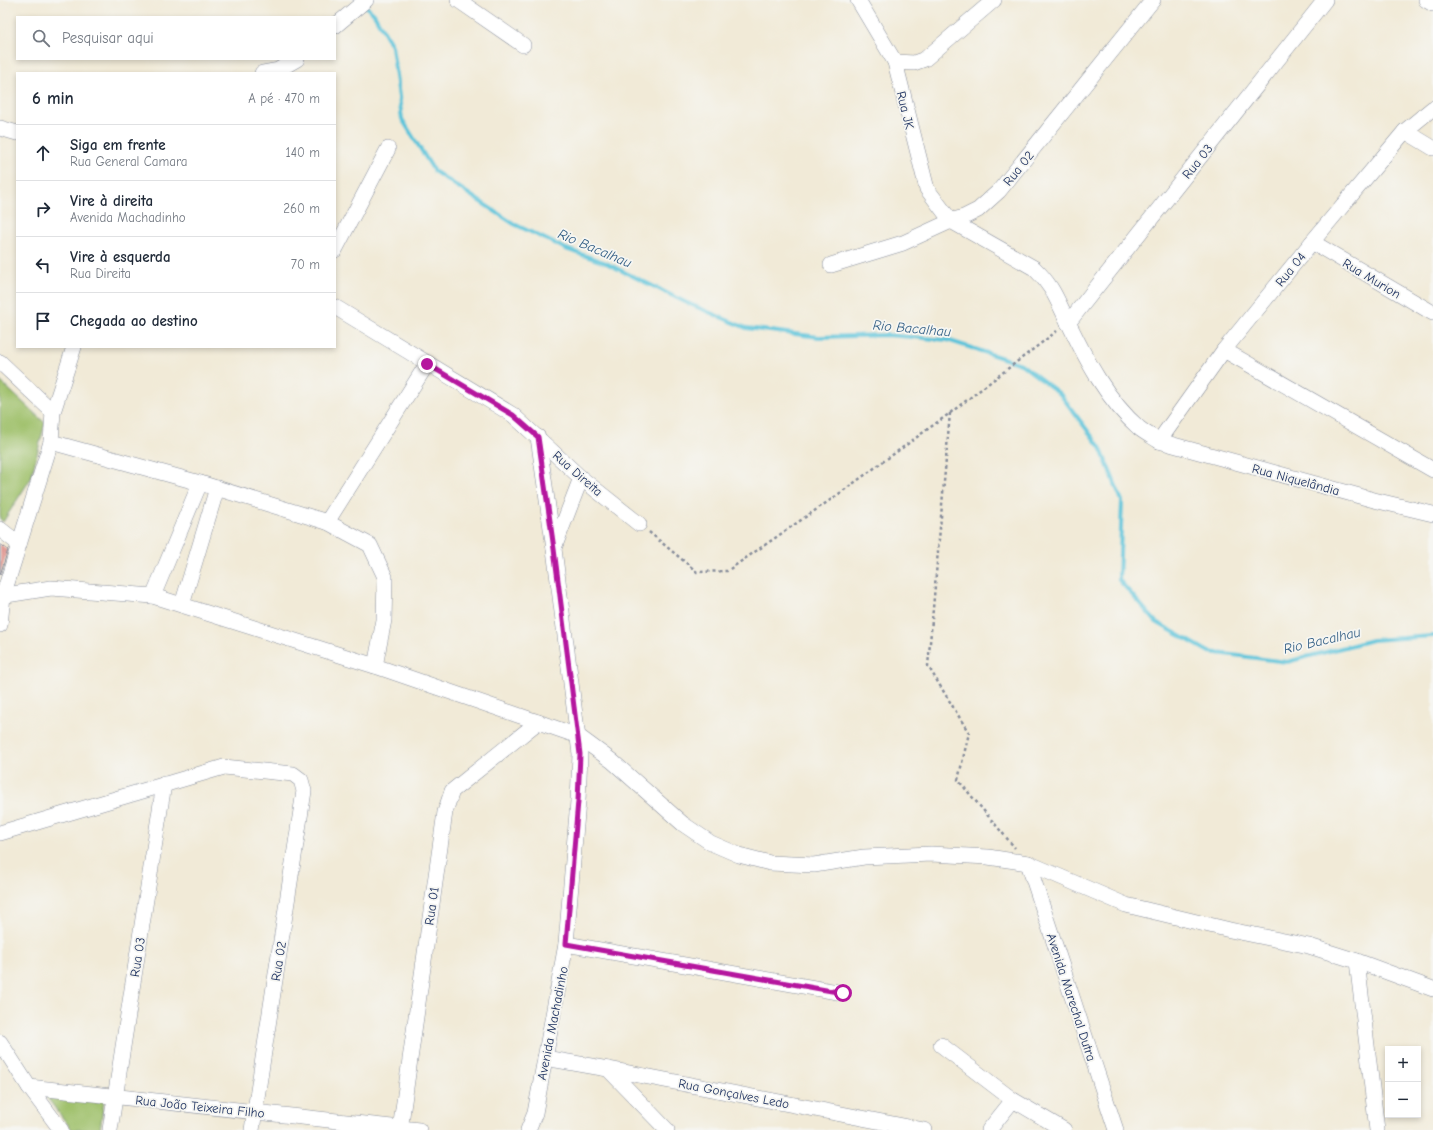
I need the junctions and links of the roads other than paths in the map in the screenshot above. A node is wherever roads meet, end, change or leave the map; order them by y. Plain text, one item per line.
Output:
1 (366, 0) edge
2 (458, 0) edge
3 (858, 0) edge
4 (994, 0) edge
5 (1153, 0) edge
6 (1325, 0) edge
7 (1426, 0) edge
8 (1433, 4) edge
9 (340, 22) edge
10 (523, 45) dead end
11 (295, 60) edge
12 (895, 62) junction
13 (267, 72) edge
14 (1433, 108) edge
15 (0, 128) edge
16 (1405, 131) junction
17 (16, 132) edge
18 (388, 148) dead end
19 (1433, 148) edge
20 (951, 221) junction
21 (1312, 242) junction
22 (336, 248) edge
23 (831, 265) dead end
24 (336, 308) edge
25 (1433, 313) edge
26 (1068, 323) junction
27 (74, 348) edge
28 (1224, 350) junction
29 (0, 362) edge
30 (427, 364) junction
31 (53, 412) junction
32 (538, 437) junction
33 (1159, 441) junction
34 (52, 442) junction
35 (1433, 470) edge
36 (581, 478) junction
37 (200, 483) junction
38 (217, 488) junction
39 (1433, 514) edge
40 (327, 522) junction
41 (639, 524) road end
42 (0, 529) edge
43 (19, 544) junction
44 (554, 549) junction
45 (1, 596) edge
46 (153, 596) junction
47 (182, 605) junction
48 (0, 625) edge
49 (375, 666) junction
50 (538, 722) junction
51 (578, 736) junction
52 (164, 784) junction
53 (0, 833) edge
54 (1028, 863) junction
55 (566, 944) junction
56 (1357, 961) junction
57 (1433, 989) edge
58 (843, 993) dead end
59 (0, 1042) edge
60 (941, 1045) dead end
61 (545, 1058) junction
62 (608, 1068) junction
63 (29, 1087) junction
64 (116, 1096) junction
65 (1012, 1100) junction
66 (255, 1112) junction
67 (400, 1129) edge
68 (61, 1130) edge
69 (110, 1130) edge
70 (252, 1130) edge
71 (419, 1130) edge
72 (528, 1130) edge
73 (667, 1130) edge
74 (924, 1130) edge
75 (989, 1130) edge
76 (1064, 1130) edge
77 (1116, 1130) edge
78 (1377, 1130) edge

1 - 9 street
2 - 10 street
3 - 12 street, Rua JK
4 - 12 street
5 - 20 street, Rua 02
6 - 26 street, Rua 03
7 - 8 street
11 - 13 street
12 - 20 street, Rua JK
14 - 16 street, Rua 04
15 - 17 street
16 - 19 street
16 - 21 street, Rua 04
18 - 22 street
20 - 23 street, Rua 02
20 - 26 street, Rua Niquelândia
21 - 25 street, Rua Murion
21 - 28 street, Rua 04
24 - 30 street, Rua Direita
26 - 33 street, Rua Niquelândia
27 - 31 street
28 - 33 street, Rua 04
28 - 35 street
29 - 31 street
30 - 32 street, Rua Direita
30 - 40 street
31 - 34 street
32 - 36 street, Rua Direita
32 - 44 street, Avenida Machadinho
33 - 39 street, Rua Niquelândia
34 - 37 street
34 - 43 street
36 - 41 street, Rua Direita
36 - 44 street
37 - 38 street
37 - 46 street
38 - 40 street
38 - 47 street
40 - 49 street
42 - 43 street
43 - 45 street
44 - 51 street, Avenida Machadinho
45 - 46 street
45 - 48 street
46 - 47 street
47 - 49 street
49 - 50 street
50 - 51 street
50 - 67 street, Rua 01
51 - 54 street
51 - 55 street, Avenida Machadinho
52 - 53 street
52 - 64 street, Rua 03
52 - 66 street, Rua 02
54 - 56 street
54 - 77 street, Avenida Marechal Dutra
55 - 58 street
55 - 61 street, Avenida Machadinho
56 - 57 street
56 - 78 street
59 - 63 street
60 - 65 street
61 - 62 street, Rua Gonçalves Ledo
61 - 72 street, Avenida Machadinho
62 - 73 street
62 - 74 street, Rua Gonçalves Ledo
63 - 64 street, Rua João Teixeira Filho
63 - 68 street
64 - 66 street, Rua João Teixeira Filho
64 - 69 street, Rua 03
65 - 75 street
65 - 76 street
66 - 67 street, Rua João Teixeira Filho
66 - 70 street, Rua 02
67 - 71 street, Rua João Teixeira Filho

